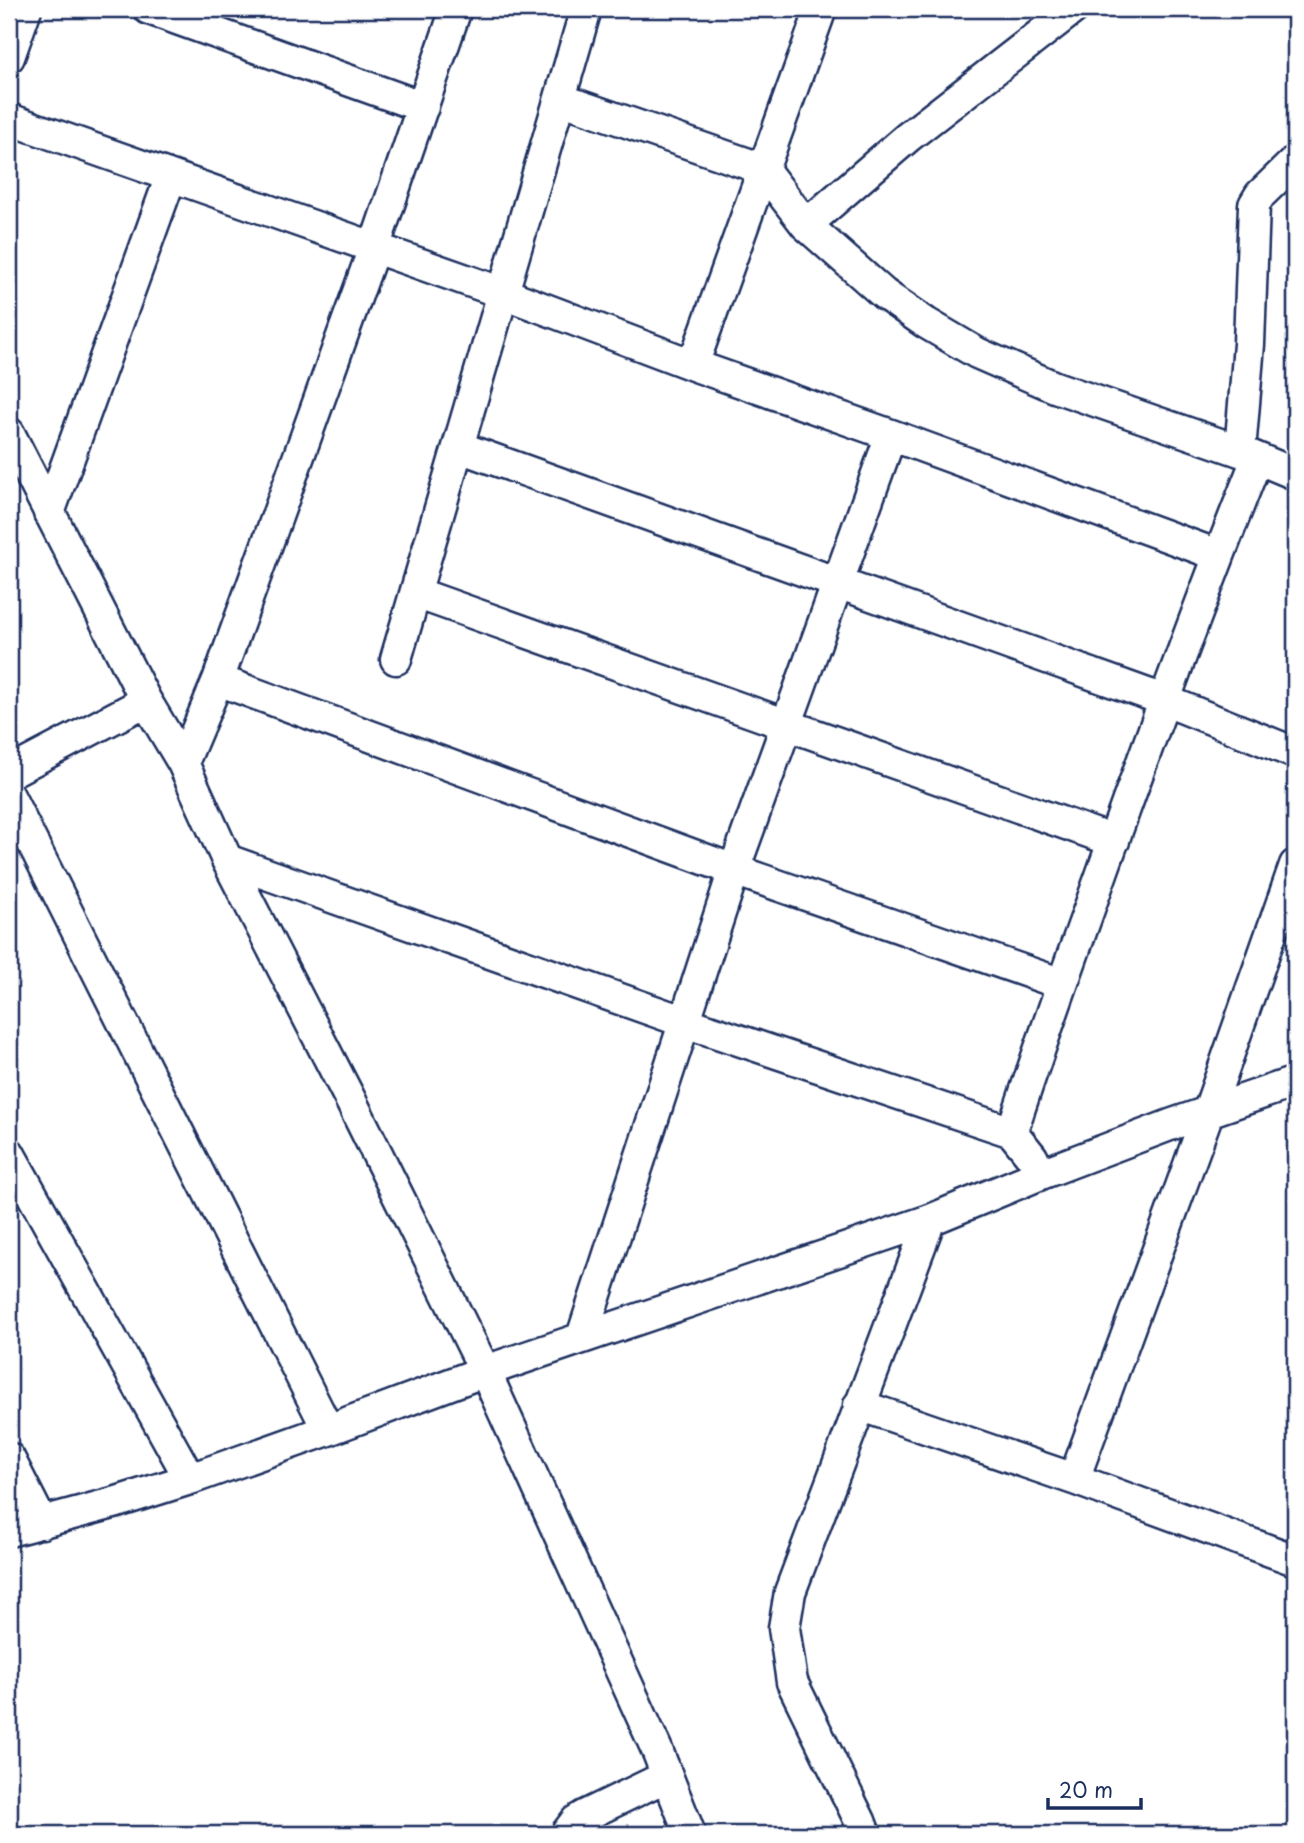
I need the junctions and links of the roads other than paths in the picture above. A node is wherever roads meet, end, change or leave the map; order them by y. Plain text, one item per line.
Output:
1 (26, 9) edge
2 (149, 9) edge
3 (456, 9) edge
4 (586, 9) edge
5 (821, 9) edge
6 (1073, 9) edge
7 (9, 57) edge
8 (560, 99) junction
9 (423, 107) junction
10 (9, 119) edge
11 (1295, 161) edge
12 (763, 169) junction
13 (171, 176) junction
14 (806, 225) junction
15 (374, 247) junction
16 (503, 293) junction
17 (693, 365) junction
18 (9, 433) edge
19 (891, 435) junction
20 (459, 447) junction
21 (1248, 455) junction
22 (1295, 474) edge
23 (49, 513) junction
24 (1218, 555) junction
25 (838, 583) junction
26 (416, 593) junction
27 (396, 659) dead end
28 (218, 680) junction
29 (1164, 700) junction
30 (146, 701) junction
31 (786, 725) junction
32 (1295, 753) edge
33 (183, 764) junction
34 (9, 773) edge
35 (9, 796) edge
36 (1114, 841) junction
37 (227, 860) junction
38 (1295, 865) edge
39 (734, 870) junction
40 (1062, 984) junction
41 (685, 1022) junction
42 (1295, 1082) edge
43 (1209, 1113) junction
44 (1012, 1132) junction
45 (9, 1153) edge
46 (1041, 1174) junction
47 (930, 1220) junction
48 (582, 1337) junction
49 (485, 1371) junction
50 (859, 1405) junction
51 (328, 1430) junction
52 (9, 1458) edge
53 (190, 1479) junction
54 (1074, 1479) junction
55 (42, 1523) junction
56 (9, 1531) edge
57 (1295, 1560) edge
58 (667, 1776) junction
59 (566, 1834) edge
60 (690, 1834) edge
61 (865, 1834) edge

1 - 7 street
2 - 9 street
3 - 9 street
4 - 8 street
5 - 12 street
6 - 14 street
8 - 12 street
8 - 16 street
9 - 15 street
10 - 13 street
11 - 21 street
12 - 14 street
12 - 17 street
13 - 15 street
13 - 23 street
14 - 21 street
15 - 16 street
15 - 28 street
16 - 17 street
16 - 20 street
17 - 19 street
18 - 23 street
19 - 24 street
19 - 25 street
20 - 25 street
20 - 26 street
21 - 22 street
21 - 24 street
23 - 30 street
24 - 29 street
25 - 29 street
25 - 31 street
26 - 27 street
26 - 31 street
28 - 33 street
28 - 39 street
29 - 32 street
29 - 36 street
30 - 33 street
30 - 34 street
31 - 36 street
31 - 39 street
33 - 37 street
35 - 51 street
36 - 40 street
37 - 41 street
37 - 49 street
38 - 43 street
39 - 40 street
39 - 41 street
40 - 44 street
41 - 44 street
41 - 48 street
42 - 43 street
43 - 46 street
43 - 54 street
44 - 46 street
45 - 53 street
46 - 47 street
47 - 48 street
47 - 50 street
48 - 49 street
49 - 51 street
49 - 58 street
50 - 54 street
50 - 61 street
51 - 53 street
52 - 55 street
53 - 55 street
54 - 57 street
55 - 56 street
58 - 59 street
58 - 60 street

